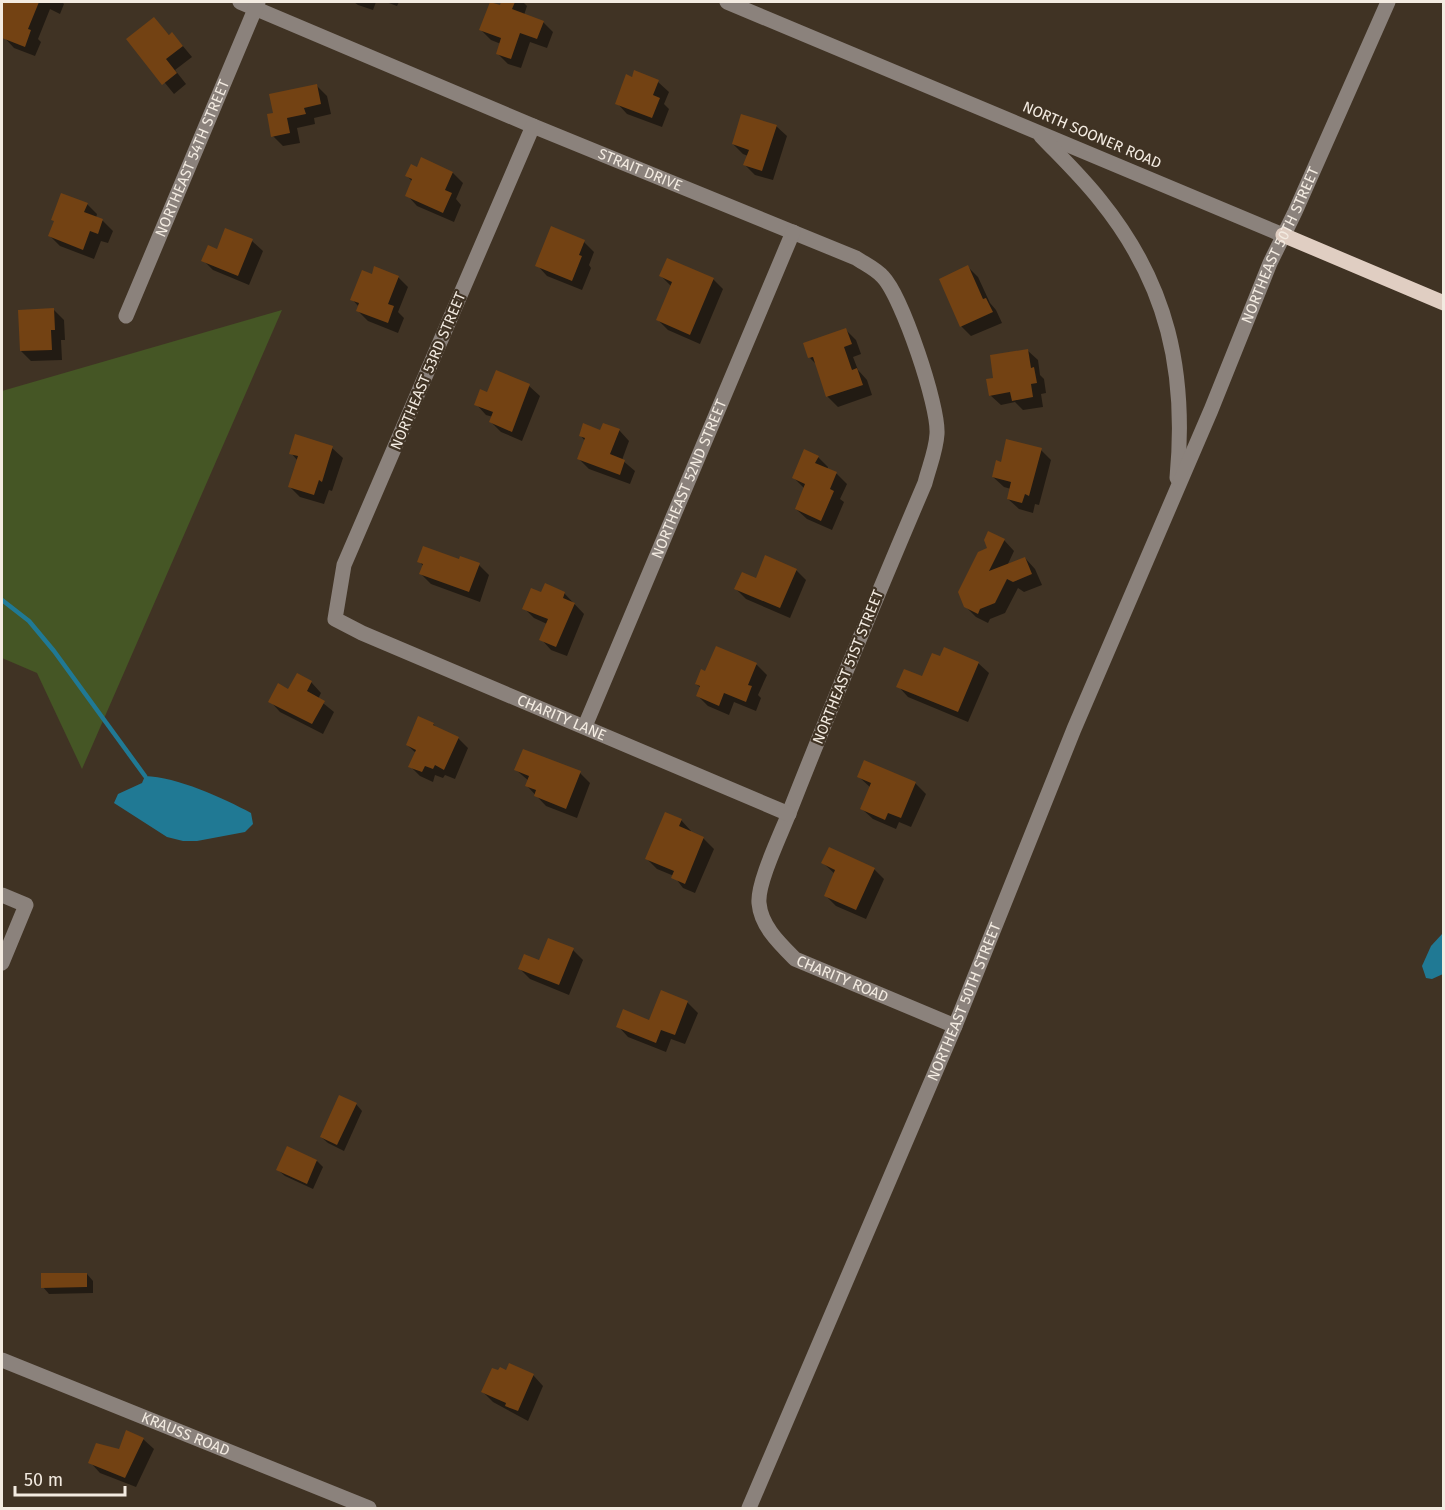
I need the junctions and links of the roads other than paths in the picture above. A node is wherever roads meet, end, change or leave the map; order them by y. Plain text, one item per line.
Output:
1 (727, 2) edge
2 (1389, 2) edge
3 (251, 4) edge
4 (533, 126) junction
5 (1036, 131) junction
6 (793, 232) junction
7 (1283, 235) junction
8 (1443, 303) edge
9 (126, 316) dead end
10 (937, 433) joint
11 (1176, 493) junction
12 (334, 619) joint
13 (585, 726) junction
14 (789, 814) junction
15 (2, 895) edge
16 (758, 900) joint
17 (2, 963) edge
18 (955, 1026) junction
19 (2, 1360) edge
20 (369, 1509) edge
21 (749, 1509) edge

1 - 5 street, NORTH SOONER ROAD
2 - 7 street, NORTHEAST 50TH STREET
3 - 4 street, STRAIT DRIVE
3 - 9 street, NORTHEAST 54TH STREET
4 - 6 street, STRAIT DRIVE
4 - 12 street, NORTHEAST 53RD STREET
5 - 7 street, NORTH SOONER ROAD
5 - 11 street, NORTHEAST 50TH STREET
6 - 10 street, STRAIT DRIVE
6 - 13 street, NORTHEAST 52ND STREET
7 - 8 main road, NORTH SOONER ROAD
7 - 11 street, NORTHEAST 50TH STREET
10 - 14 street, NORTHEAST 51ST STREET
11 - 18 street, NORTHEAST 50TH STREET
12 - 13 street, CHARITY LANE
13 - 14 street, CHARITY LANE
14 - 16 street, NORTHEAST 51ST STREET
15 - 17 street
16 - 18 street, CHARITY ROAD
18 - 21 street, NORTHEAST 50TH STREET
19 - 20 street, KRAUSS ROAD

